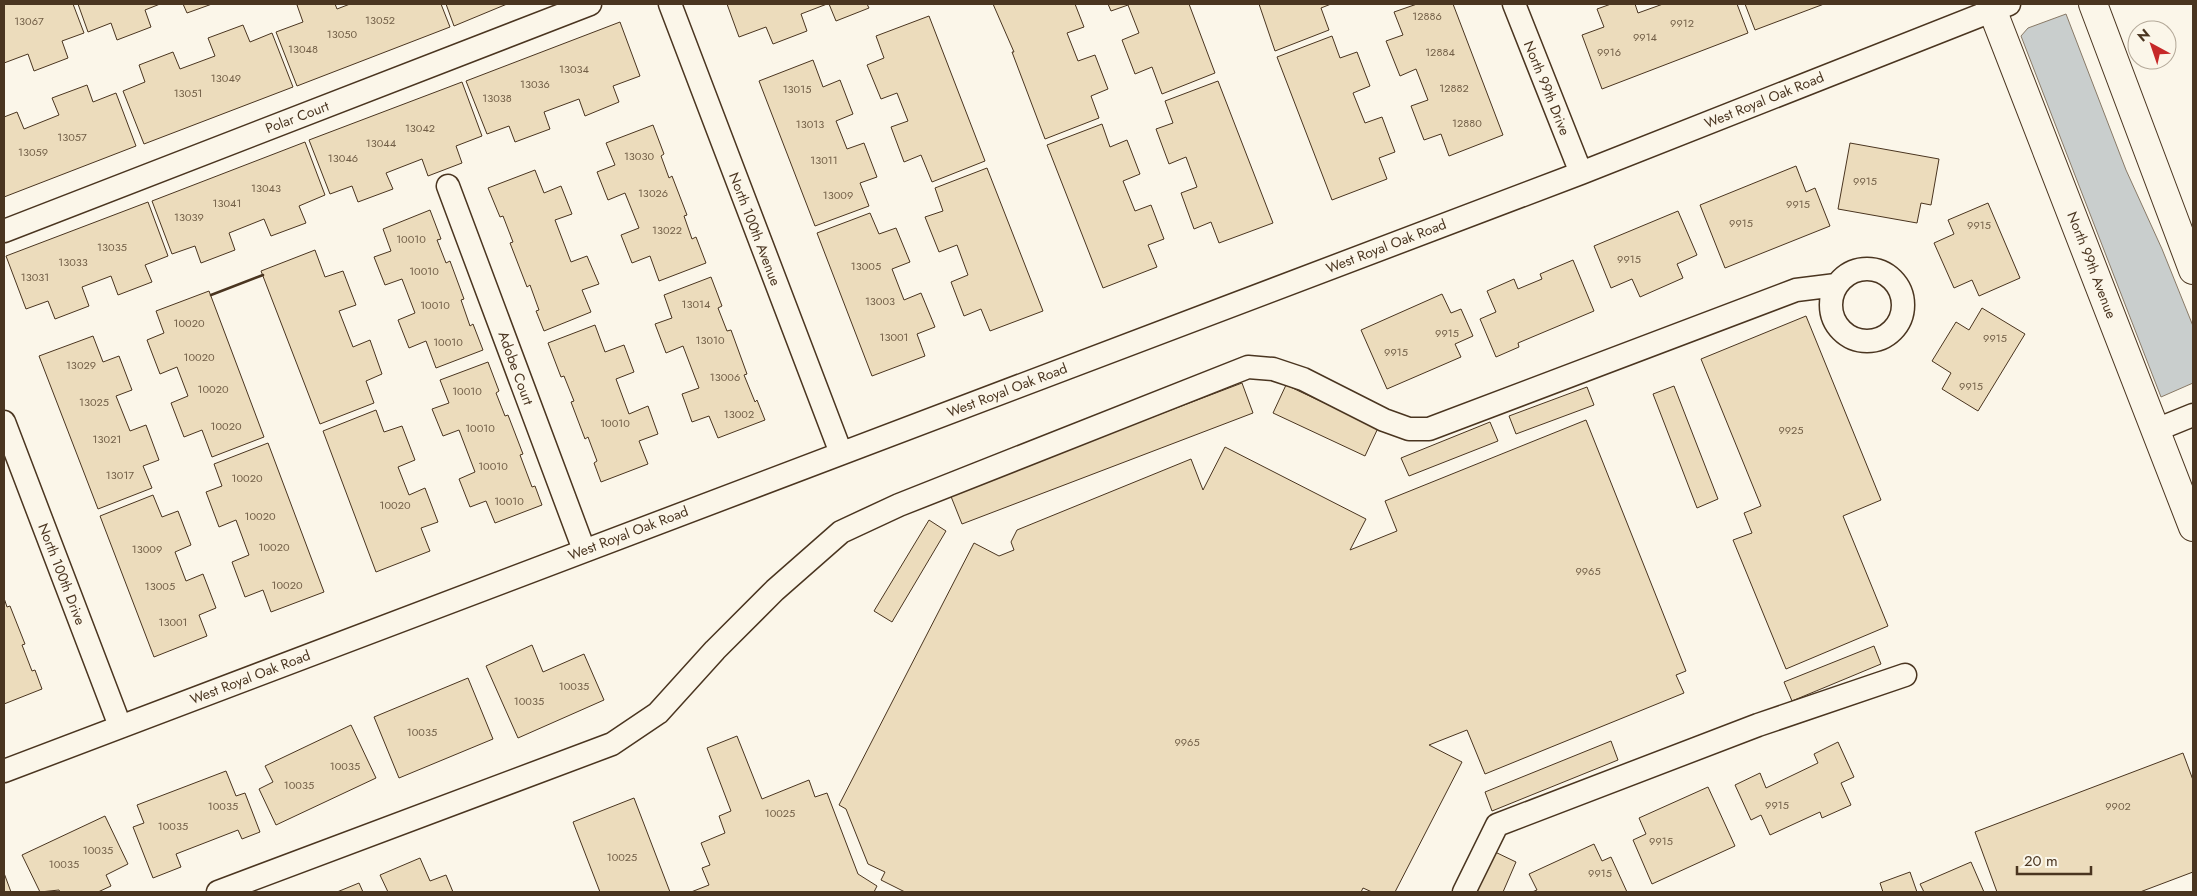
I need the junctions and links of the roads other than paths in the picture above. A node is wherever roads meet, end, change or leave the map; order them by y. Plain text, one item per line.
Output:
1 (590, 4) edge
2 (670, 4) edge
3 (1514, 4) edge
4 (2093, 4) edge
5 (1997, 6) edge
6 (1581, 173) junction
7 (448, 186) dead end
8 (4, 231) edge
9 (2193, 270) edge
10 (1836, 285) dead end
11 (2193, 415) edge
12 (4, 422) edge
13 (2156, 430) junction
14 (841, 453) junction
15 (2193, 527) edge
16 (584, 550) junction
17 (1905, 675) dead end
18 (120, 726) junction
19 (4, 771) edge
20 (261, 885) edge
21 (218, 892) edge
22 (1464, 892) edge

1 - 8 street, Polar Court
2 - 14 street, North 100th Avenue
3 - 6 street, North 99th Drive
4 - 9 main road
5 - 6 street, West Royal Oak Road
5 - 13 main road, North 99th Avenue
6 - 14 street, West Royal Oak Road
7 - 16 street, Adobe Court
10 - 20 street
11 - 13 street
12 - 18 street, North 100th Drive
13 - 15 main road, North 99th Avenue
14 - 16 street, West Royal Oak Road
16 - 18 street, West Royal Oak Road
17 - 22 street
18 - 19 street, West Royal Oak Road
20 - 21 street

